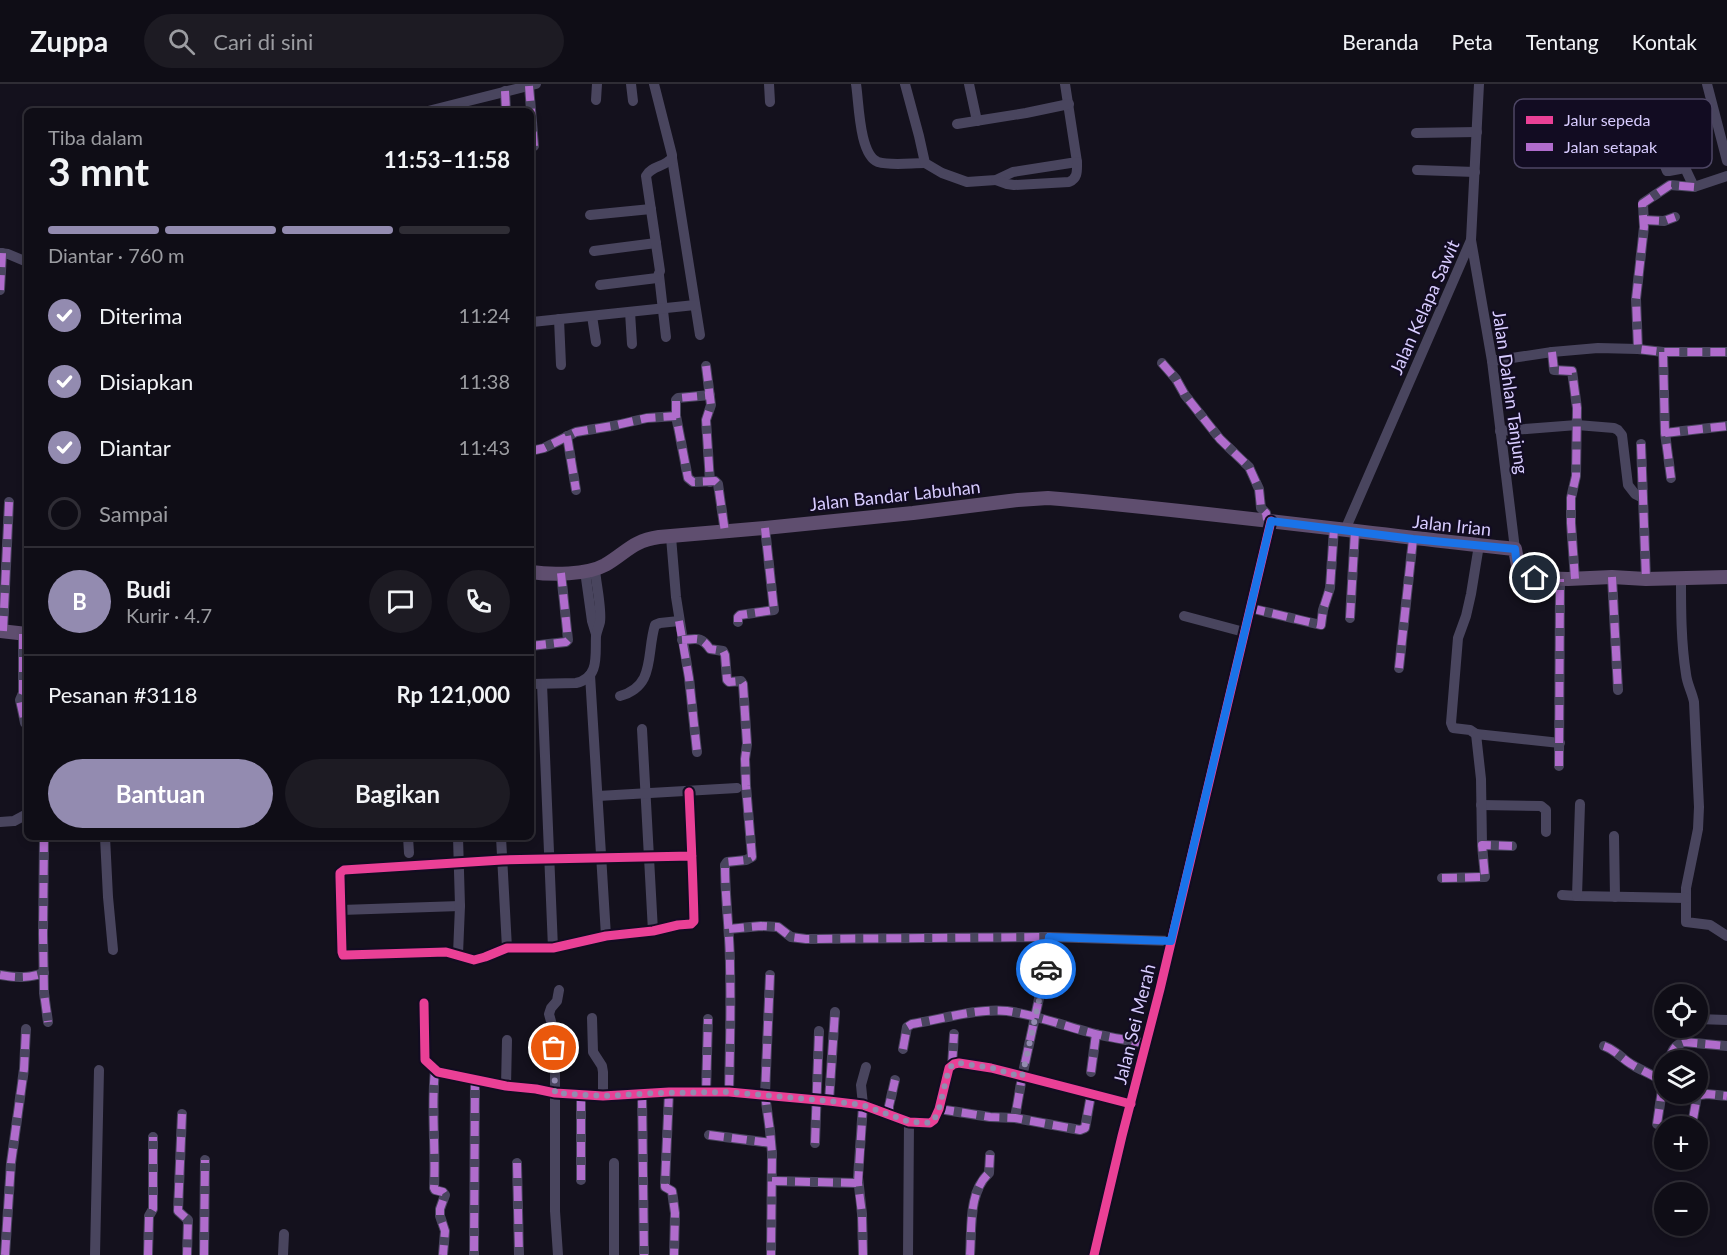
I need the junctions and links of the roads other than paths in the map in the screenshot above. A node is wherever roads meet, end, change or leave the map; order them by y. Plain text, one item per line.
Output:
1 (597, 84) edge
2 (631, 84) edge
3 (654, 84) edge
4 (768, 84) edge
5 (856, 84) edge
6 (905, 84) edge
7 (969, 84) edge
8 (1065, 84) edge
9 (1479, 84) edge
10 (1707, 84) edge
11 (532, 85) edge
12 (506, 92) junction
13 (1711, 99) edge
14 (596, 100) dead end
15 (633, 101) dead end
16 (770, 102) dead end
17 (1712, 103) edge
18 (1069, 104) junction
19 (448, 108) edge
20 (506, 108) edge
21 (533, 108) edge
22 (977, 121) junction
23 (957, 124) dead end
24 (1477, 132) junction
25 (1416, 133) dead end
26 (672, 158) junction
27 (1727, 160) edge
28 (1077, 162) junction
29 (925, 163) junction
30 (1666, 168) edge
31 (1684, 168) edge
32 (1684, 168) edge
33 (1417, 170) dead end
34 (1476, 172) junction
35 (1727, 176) edge
36 (996, 180) junction
37 (1694, 187) junction
38 (651, 209) junction
39 (590, 215) dead end
40 (1675, 217) dead end
41 (1644, 220) junction
42 (1471, 240) junction
43 (656, 243) junction
44 (594, 251) dead end
45 (1, 253) edge
46 (24, 260) edge
47 (659, 275) junction
48 (600, 285) dead end
49 (0, 290) edge
50 (696, 305) junction
51 (663, 308) junction
52 (630, 312) junction
53 (592, 316) junction
54 (559, 320) junction
55 (534, 322) edge
56 (700, 335) dead end
57 (666, 337) dead end
58 (596, 342) dead end
59 (632, 344) dead end
60 (1638, 349) junction
61 (1552, 352) junction
62 (1663, 352) junction
63 (1727, 352) edge
64 (1492, 361) junction
65 (1162, 363) dead end
66 (561, 365) dead end
67 (706, 366) dead end
68 (710, 395) junction
69 (676, 416) junction
70 (1577, 425) junction
71 (1727, 426) edge
72 (1500, 431) junction
73 (1665, 433) junction
74 (567, 436) junction
75 (1641, 444) dead end
76 (534, 450) edge
77 (1671, 477) dead end
78 (711, 482) junction
79 (576, 490) dead end
80 (1643, 498) junction
81 (9, 501) dead end
82 (1269, 520) junction
83 (765, 528) junction
84 (1345, 530) junction
85 (725, 532) junction
86 (671, 537) junction
87 (1413, 539) junction
88 (1479, 545) junction
89 (1515, 549) junction
90 (590, 570) junction
91 (534, 572) edge
92 (561, 573) junction
93 (1612, 577) junction
94 (1727, 577) edge
95 (1681, 578) junction
96 (1560, 579) junction
97 (1575, 579) junction
98 (1646, 579) junction
99 (1250, 608) junction
100 (1184, 616) dead end
101 (1350, 618) dead end
102 (679, 621) junction
103 (738, 622) dead end
104 (1, 631) edge
105 (1244, 632) junction
106 (24, 634) edge
107 (682, 640) junction
108 (534, 646) edge
109 (24, 664) edge
110 (1399, 668) dead end
111 (590, 675) junction
112 (537, 684) edge
113 (1618, 690) dead end
114 (620, 696) dead end
115 (24, 718) edge
116 (642, 729) dead end
117 (1476, 734) junction
118 (1560, 743) junction
119 (697, 752) dead end
120 (1559, 766) dead end
121 (737, 788) dead end
122 (689, 792) junction
123 (645, 793) junction
124 (598, 796) junction
125 (1580, 804) dead end
126 (1481, 805) junction
127 (24, 816) edge
128 (0, 822) edge
129 (1546, 832) dead end
130 (1614, 836) dead end
131 (44, 840) edge
132 (105, 840) edge
133 (408, 840) edge
134 (458, 840) edge
135 (501, 840) edge
136 (1482, 845) junction
137 (1512, 846) dead end
138 (409, 853) dead end
139 (692, 856) junction
140 (550, 858) junction
141 (602, 858) junction
142 (649, 858) junction
143 (502, 860) junction
144 (459, 862) junction
145 (1442, 878) dead end
146 (1562, 895) dead end
147 (1577, 897) junction
148 (1615, 897) junction
149 (1686, 898) junction
150 (460, 906) junction
151 (341, 910) junction
152 (729, 929) junction
153 (653, 931) junction
154 (606, 936) junction
155 (1727, 936) edge
156 (1049, 937) junction
157 (1171, 941) junction
158 (507, 948) junction
159 (553, 948) junction
160 (113, 950) dead end
161 (458, 954) junction
162 (44, 973) junction
163 (0, 975) edge
164 (770, 975) dead end
165 (559, 990) dead end
166 (424, 1003) dead end
167 (835, 1012) dead end
168 (1036, 1017) junction
169 (592, 1018) dead end
170 (708, 1019) dead end
171 (1708, 1019) edge
172 (1727, 1020) edge
173 (48, 1022) dead end
174 (26, 1029) dead end
175 (819, 1031) dead end
176 (954, 1034) dead end
177 (1096, 1034) junction
178 (507, 1040) dead end
179 (1147, 1044) junction
180 (1604, 1046) dead end
181 (1727, 1046) edge
182 (903, 1049) dead end
183 (1673, 1050) edge
184 (952, 1066) junction
185 (866, 1067) dead end
186 (99, 1070) dead end
187 (435, 1070) junction
188 (1091, 1072) dead end
189 (1654, 1075) edge
190 (1022, 1077) junction
191 (475, 1080) junction
192 (895, 1080) dead end
193 (507, 1086) junction
194 (669, 1092) junction
195 (729, 1092) junction
196 (555, 1093) junction
197 (642, 1093) junction
198 (706, 1093) junction
199 (1708, 1094) edge
200 (582, 1095) junction
201 (765, 1095) junction
202 (1091, 1095) junction
203 (603, 1096) junction
204 (1727, 1096) edge
205 (817, 1100) junction
206 (829, 1101) junction
207 (1131, 1104) junction
208 (863, 1105) junction
209 (939, 1109) junction
210 (182, 1114) dead end
211 (889, 1114) junction
212 (1015, 1118) junction
213 (909, 1122) junction
214 (710, 1135) dead end
215 (153, 1137) dead end
216 (771, 1143) junction
217 (815, 1143) dead end
218 (990, 1155) dead end
219 (205, 1160) dead end
220 (517, 1162) dead end
221 (614, 1163) dead end
222 (580, 1180) dead end
223 (772, 1181) junction
224 (858, 1183) junction
225 (284, 1234) dead end
226 (5, 1255) edge
227 (95, 1255) edge
228 (148, 1255) edge
229 (187, 1255) edge
230 (204, 1255) edge
231 (283, 1255) edge
232 (443, 1255) edge
233 (474, 1255) edge
234 (519, 1255) edge
235 (558, 1255) edge
236 (614, 1255) edge
237 (644, 1255) edge
238 (674, 1255) edge
239 (771, 1255) edge
240 (863, 1255) edge
241 (908, 1255) edge
242 (970, 1255) edge
243 (1094, 1255) edge

1 - 14 street
2 - 15 street
3 - 26 street
4 - 16 street
5 - 29 street
6 - 29 street
7 - 22 street
8 - 18 street
9 - 24 street, Jalan Kelapa Sawit
10 - 13 street
11 - 12 street
11 - 21 street
12 - 19 street
12 - 20 street
17 - 27 street
18 - 22 street
18 - 28 street
22 - 23 street
24 - 25 street
24 - 34 street, Jalan Kelapa Sawit
26 - 38 street
26 - 50 street
28 - 36 street
28 - 36 street
29 - 36 street
30 - 32 street
31 - 37 street
33 - 34 street
34 - 42 street, Jalan Kelapa Sawit
35 - 37 street
37 - 41 street
38 - 39 street
38 - 43 street
40 - 41 street
41 - 60 street
42 - 64 street, Jalan Dahlan Tanjung
42 - 84 street, Jalan Kelapa Sawit
43 - 44 street
43 - 47 street
45 - 46 street
45 - 49 street
47 - 48 street
47 - 51 street
50 - 51 street
50 - 56 street
51 - 52 street
51 - 57 street
52 - 53 street
52 - 59 street
53 - 54 street
53 - 58 street
54 - 55 street
54 - 66 street
60 - 61 street
60 - 62 street
61 - 64 street
61 - 70 street
62 - 63 street
62 - 73 street
64 - 72 street, Jalan Dahlan Tanjung
65 - 82 street
67 - 68 street
68 - 69 street
68 - 78 street
69 - 74 street
69 - 78 street
70 - 72 street
70 - 80 street
70 - 97 street
71 - 73 street
72 - 89 street, Jalan Dahlan Tanjung
73 - 77 street
74 - 76 street
74 - 79 street
75 - 80 street
78 - 85 street
80 - 98 street
81 - 104 street
82 - 83 main road, Jalan Bandar Labuhan
82 - 84 main road, Jalan Bandar Labuhan
82 - 99 street, Jalan Sei Merah
83 - 85 main road, Jalan Bandar Labuhan
83 - 103 street
84 - 87 main road, Jalan Irian
84 - 99 street
84 - 101 street
85 - 86 main road, Jalan Bandar Labuhan
86 - 90 main road, Jalan Bandar Labuhan
86 - 102 street
87 - 88 main road, Jalan Irian
87 - 110 street
88 - 89 main road, Jalan Irian
88 - 117 street
89 - 96 main road, Jalan Irian
90 - 92 main road, Jalan Bandar Labuhan
90 - 111 street
91 - 92 main road, Jalan Bandar Labuhan
92 - 108 street
93 - 97 main road, Jalan Irian
93 - 98 main road, Jalan Irian
93 - 113 street
94 - 95 main road, Jalan Irian
95 - 98 main road, Jalan Irian
95 - 149 street
96 - 97 main road, Jalan Irian
96 - 118 street
99 - 105 street, Jalan Sei Merah
100 - 105 street
102 - 107 street
102 - 114 street
104 - 106 main road
105 - 157 street, Jalan Sei Merah
107 - 119 street
107 - 152 street
109 - 115 street
111 - 112 street
111 - 124 street
112 - 140 street
116 - 123 street
117 - 118 street
117 - 126 street
118 - 120 street
121 - 122 street
122 - 123 street
122 - 139 street
123 - 124 street
123 - 142 street
124 - 141 street
125 - 147 street
126 - 129 street
126 - 136 street
127 - 128 street
130 - 148 street
131 - 162 street
132 - 160 street
133 - 138 street
134 - 144 street
135 - 143 street
136 - 137 street
136 - 145 street
139 - 142 street
139 - 153 street
140 - 141 street
140 - 143 street
140 - 159 street
141 - 142 street
141 - 154 street
142 - 153 street
143 - 144 street
143 - 158 street
144 - 150 street
144 - 151 street
146 - 147 street
147 - 148 street
148 - 149 street
149 - 155 street
150 - 151 street
150 - 161 street
151 - 161 street
152 - 156 street
152 - 195 street
153 - 154 street
154 - 159 street
156 - 157 street
156 - 168 street
157 - 179 street, Jalan Sei Merah
158 - 159 street
158 - 161 street
162 - 163 street
162 - 173 street
164 - 201 street
165 - 196 street
166 - 187 street
167 - 206 street
168 - 177 street
168 - 182 street
168 - 190 street
169 - 203 street
170 - 198 street
171 - 172 street
174 - 226 street
175 - 205 street
176 - 184 street
177 - 179 street
177 - 188 street
178 - 193 street
179 - 207 street, Jalan Sei Merah
180 - 189 street
181 - 183 street
184 - 190 street
184 - 209 street
185 - 208 street
186 - 227 street
187 - 191 street
187 - 232 street
190 - 202 street
190 - 212 street
191 - 193 street
191 - 233 street
192 - 211 street
193 - 196 street
194 - 197 street
194 - 198 street
194 - 238 street
195 - 198 street
195 - 201 street
196 - 200 street
196 - 235 street
197 - 203 street
197 - 237 street
199 - 204 street
200 - 203 street
200 - 222 street
201 - 205 street
201 - 216 street
202 - 207 street
202 - 212 street
205 - 206 street
205 - 217 street
206 - 208 street
207 - 243 street, Jalan Sei Merah
208 - 211 street
208 - 224 street
209 - 212 street
209 - 213 street
210 - 229 street
211 - 213 street
213 - 241 street
214 - 216 street
215 - 228 street
216 - 223 street
218 - 242 street
219 - 230 street
220 - 234 street
221 - 236 street
223 - 224 street
223 - 239 street
224 - 240 street
225 - 231 street

